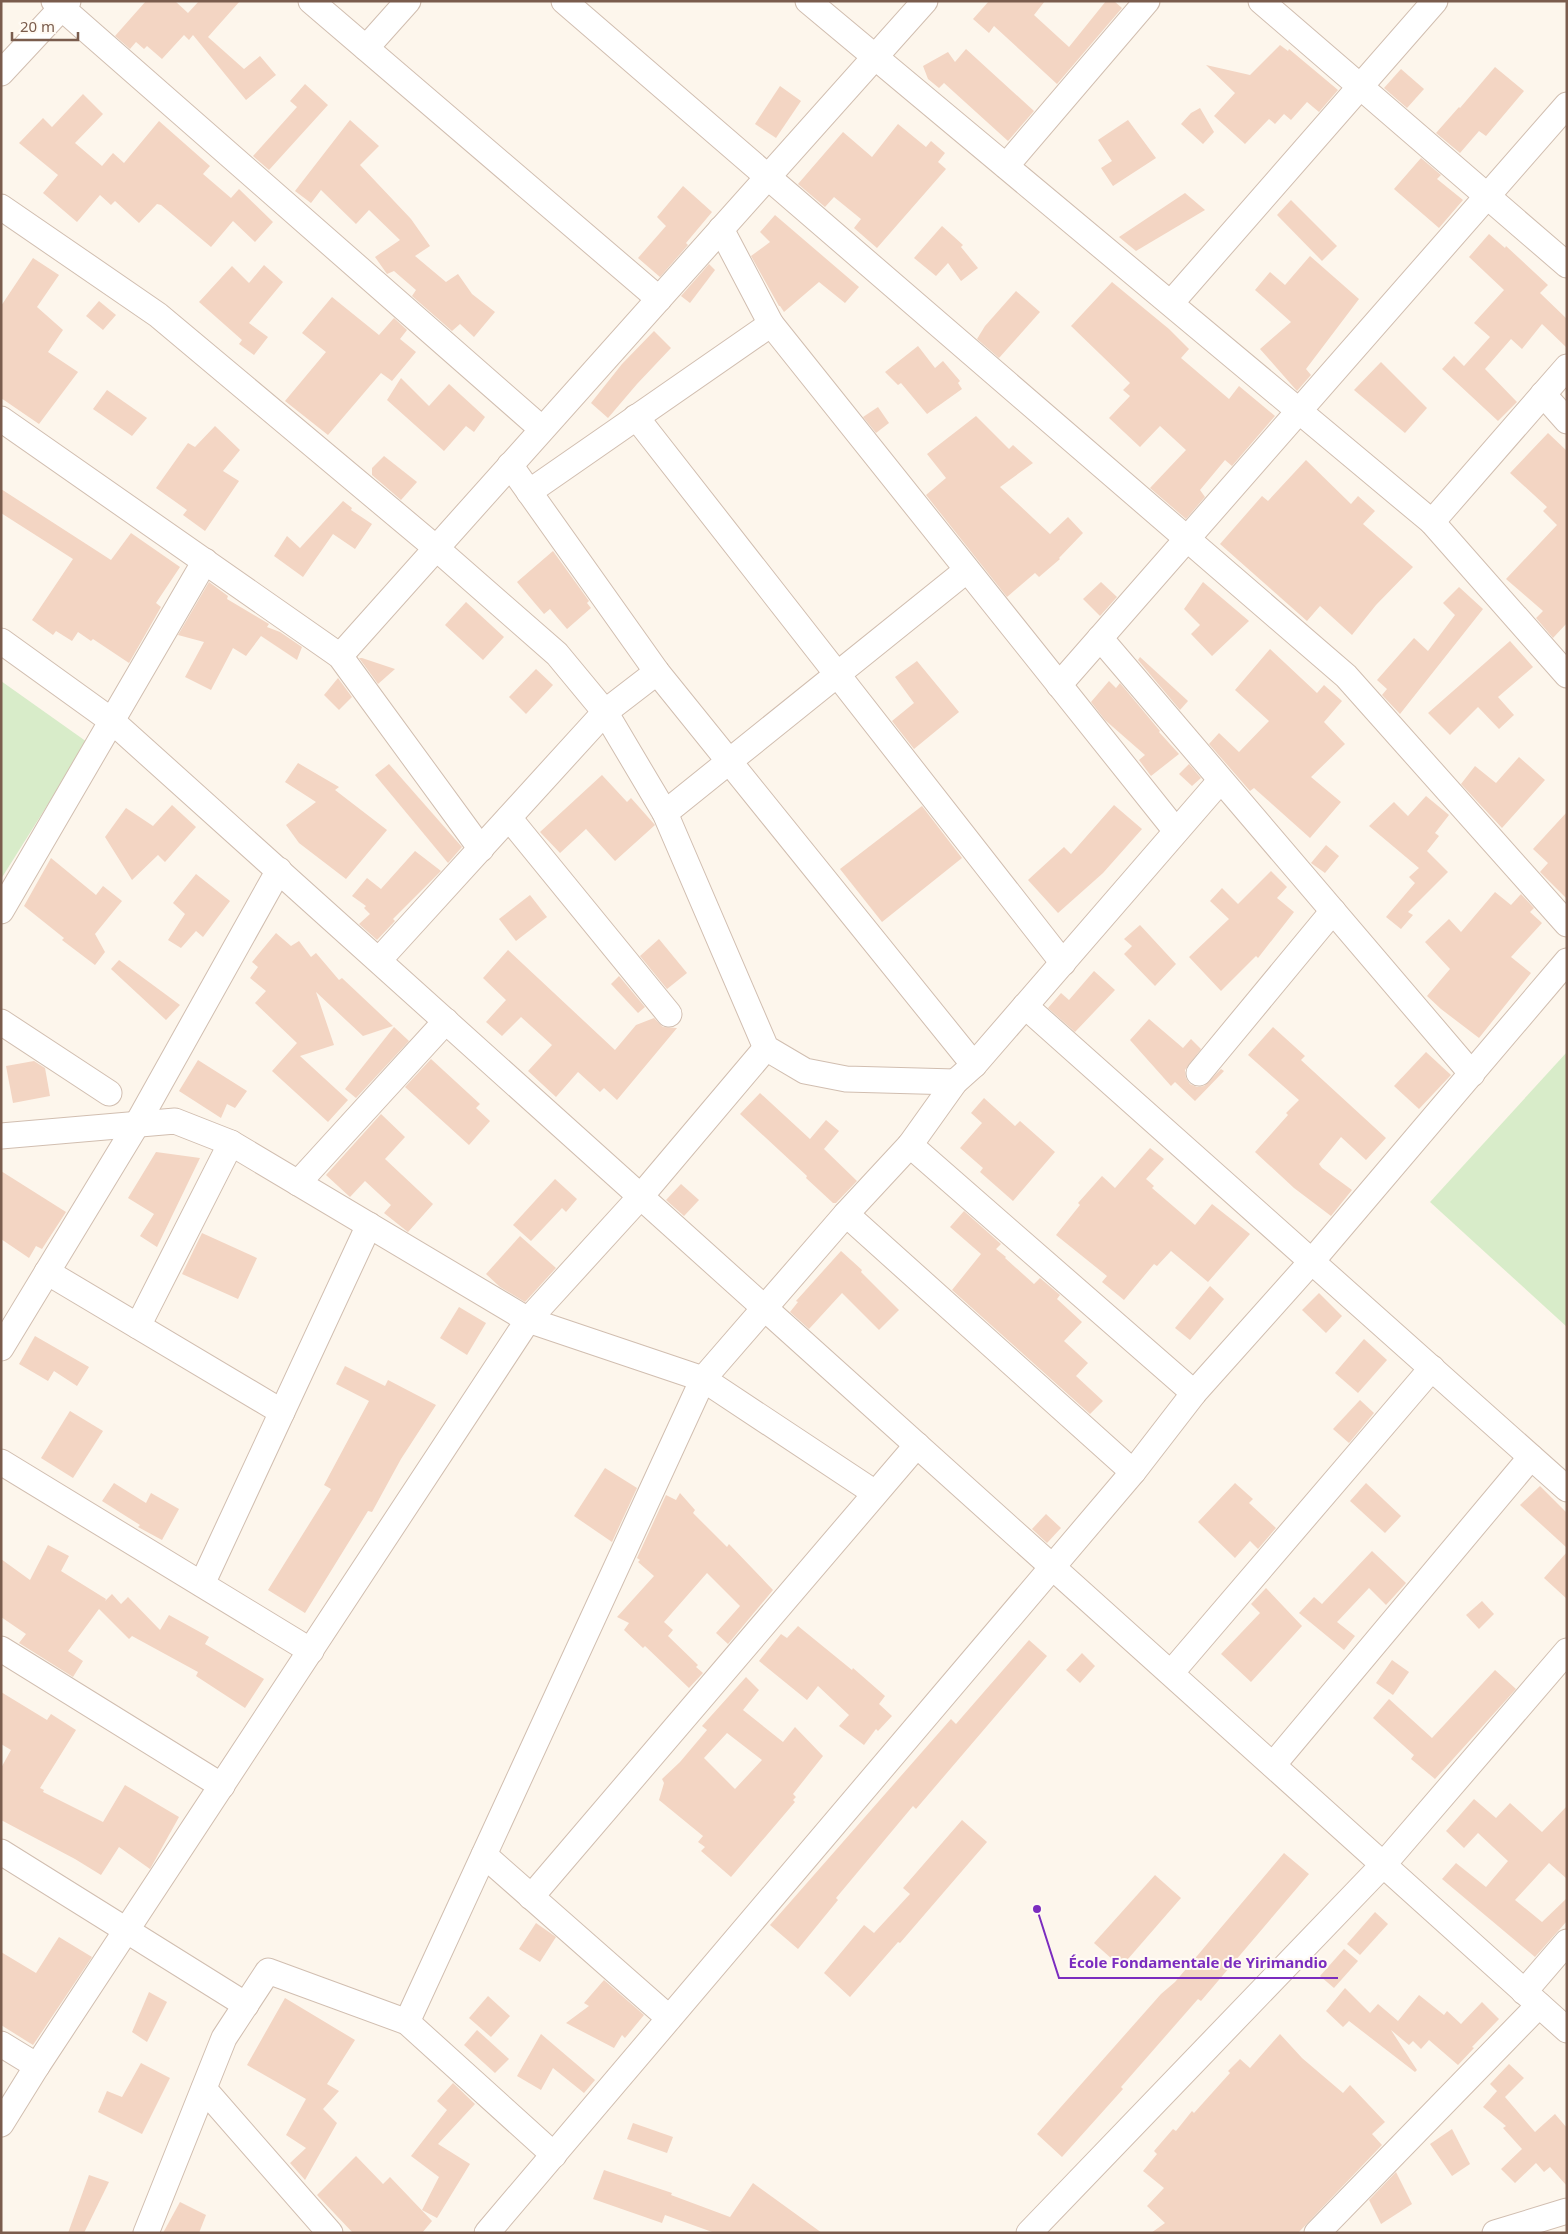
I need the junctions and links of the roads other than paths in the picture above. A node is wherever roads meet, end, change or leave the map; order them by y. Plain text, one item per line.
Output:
1 (311, 1) edge
2 (408, 1) edge
3 (564, 1) edge
4 (808, 1) edge
5 (925, 1) edge
6 (1147, 1) edge
7 (1261, 1) edge
8 (1435, 1) edge
9 (61, 4) edge
10 (366, 48) junction
11 (875, 57) junction
12 (1, 73) edge
13 (1360, 87) junction
14 (1567, 105) edge
15 (1006, 166) junction
16 (768, 177) junction
17 (1487, 196) junction
18 (1, 207) edge
19 (721, 229) junction
20 (1567, 265) edge
21 (659, 299) junction
22 (1171, 304) junction
23 (771, 324) junction
24 (1567, 367) edge
25 (1543, 394) junction
26 (1299, 411) junction
27 (636, 417) junction
28 (1, 419) edge
29 (1567, 421) edge
30 (542, 429) junction
31 (510, 465) junction
32 (529, 492) junction
33 (1432, 522) junction
34 (1187, 539) junction
35 (436, 548) junction
36 (205, 561) junction
37 (967, 570) junction
38 (1100, 638) junction
39 (1, 641) edge
40 (340, 656) junction
41 (657, 672) junction
42 (838, 674) junction
43 (1567, 675) edge
44 (1059, 684) junction
45 (605, 712) junction
46 (112, 721) junction
47 (728, 762) junction
48 (1220, 780) junction
49 (665, 814) junction
50 (509, 818) junction
51 (1176, 831) junction
52 (481, 849) junction
53 (279, 870) junction
54 (1, 911) edge
55 (1333, 911) junction
56 (1567, 924) edge
57 (379, 960) junction
58 (1567, 961) edge
59 (1063, 963) junction
60 (1025, 1006) junction
61 (669, 1014) dead end
62 (446, 1021) junction
63 (1, 1022) edge
64 (766, 1048) junction
65 (974, 1065) junction
66 (1199, 1073) dead end
67 (1472, 1074) junction
68 (955, 1082) junction
69 (109, 1093) dead end
70 (137, 1124) junction
71 (1, 1136) edge
72 (230, 1143) junction
73 (910, 1145) junction
74 (298, 1183) junction
75 (641, 1196) junction
76 (846, 1214) junction
77 (370, 1225) junction
78 (1312, 1261) junction
79 (47, 1272) junction
80 (765, 1308) junction
81 (528, 1320) junction
82 (138, 1326) junction
83 (1, 1348) edge
84 (1432, 1368) junction
85 (703, 1380) junction
86 (1194, 1393) junction
87 (282, 1412) junction
88 (917, 1445) junction
89 (1531, 1457) junction
90 (1, 1462) edge
91 (1134, 1472) junction
92 (1567, 1489) edge
93 (875, 1493) junction
94 (1053, 1567) junction
95 (202, 1584) junction
96 (1, 1649) edge
97 (311, 1650) junction
98 (1567, 1650) edge
99 (1171, 1673) junction
100 (1273, 1766) junction
101 (222, 1786) junction
102 (1, 1852) edge
103 (484, 1856) junction
104 (1383, 1865) junction
105 (531, 1897) junction
106 (126, 1931) junction
107 (1567, 1942) edge
108 (1532, 1998) junction
109 (246, 2005) junction
110 (669, 2018) junction
111 (407, 2022) junction
112 (1567, 2030) edge
113 (1, 2044) edge
114 (37, 2066) junction
115 (204, 2089) junction
116 (1, 2124) edge
117 (554, 2154) junction
118 (1567, 2211) edge
119 (146, 2233) edge
120 (330, 2233) edge
121 (487, 2233) edge
122 (1029, 2233) edge
123 (1317, 2233) edge
124 (1495, 2233) edge

1 - 10 street
2 - 10 street
3 - 16 street
4 - 11 street
5 - 11 street
6 - 15 street
7 - 13 street
8 - 13 street
9 - 12 street
9 - 30 street
10 - 21 street
11 - 15 street
11 - 16 street
13 - 17 street
13 - 22 street
14 - 17 street
15 - 22 street
16 - 19 street
16 - 34 street
17 - 20 street
17 - 26 street
18 - 35 street
19 - 21 street
19 - 23 street
21 - 30 street
22 - 26 street
23 - 27 street
23 - 37 street
24 - 25 street
25 - 29 street
25 - 33 street
26 - 33 street
26 - 34 street
27 - 32 street
27 - 42 street
28 - 36 street
30 - 31 street
31 - 32 street
31 - 35 street
32 - 41 street
33 - 43 street
34 - 38 street
34 - 56 street
35 - 40 street
35 - 45 street
36 - 40 street
36 - 46 street
37 - 42 street
37 - 44 street
38 - 44 street
38 - 48 street
39 - 46 street
40 - 52 street
41 - 45 street
41 - 47 street
42 - 47 street
42 - 59 street
44 - 51 street
45 - 49 street
45 - 50 street
46 - 53 street
46 - 54 street
47 - 49 street
47 - 65 street
48 - 51 street
48 - 55 street
49 - 64 street
50 - 52 street
50 - 61 street
51 - 59 street
52 - 57 street
53 - 57 street
53 - 70 street
55 - 66 street
55 - 67 street
57 - 62 street
58 - 67 street
59 - 60 street
60 - 65 street
60 - 78 street
62 - 74 street
62 - 75 street
63 - 69 street
64 - 68 street
64 - 75 street
65 - 68 street
67 - 78 street
68 - 73 street
70 - 71 street
70 - 72 street
70 - 79 street
72 - 74 street
72 - 82 street
73 - 76 street
73 - 86 street
74 - 77 street
75 - 80 street
75 - 81 street
76 - 80 street
76 - 91 street
77 - 81 street
77 - 87 street
78 - 84 street
78 - 86 street
79 - 82 street
79 - 83 street
80 - 85 street
80 - 88 street
81 - 85 street
81 - 97 street
82 - 87 street
84 - 89 street
84 - 99 street
85 - 93 street
85 - 103 street
86 - 91 street
87 - 95 street
88 - 93 street
88 - 94 street
89 - 92 street
89 - 100 street
90 - 95 street
91 - 94 street
93 - 105 street
94 - 99 street
94 - 110 street
95 - 97 street
96 - 101 street
97 - 101 street
98 - 104 street
99 - 100 street
100 - 104 street
101 - 106 street
102 - 106 street
103 - 105 street
103 - 111 street
104 - 108 street
104 - 122 street
105 - 110 street
106 - 109 street
106 - 114 street
107 - 108 street
108 - 112 street
108 - 123 street
109 - 111 street
109 - 115 street
110 - 117 street
111 - 117 street
113 - 114 street
114 - 116 street
115 - 119 street
115 - 120 street
117 - 121 street
118 - 124 street

